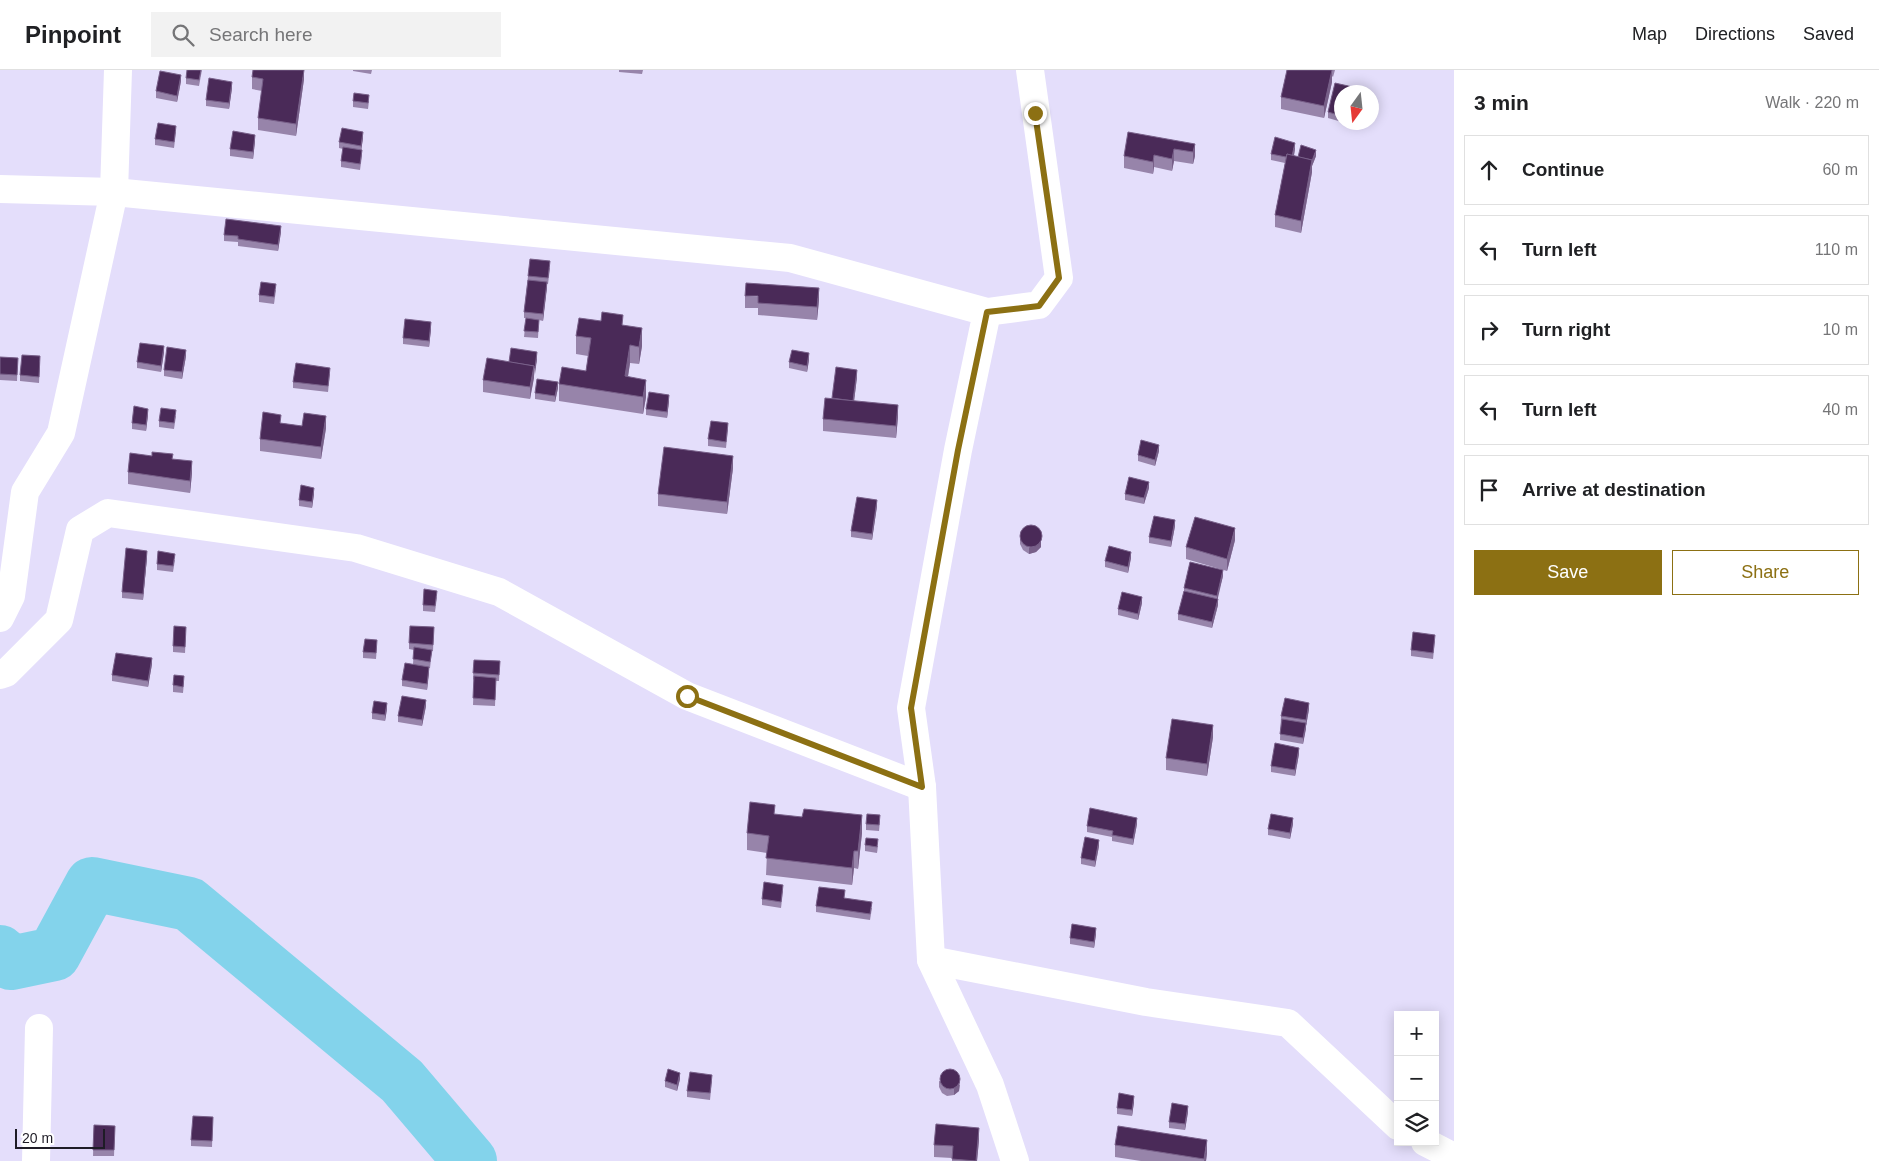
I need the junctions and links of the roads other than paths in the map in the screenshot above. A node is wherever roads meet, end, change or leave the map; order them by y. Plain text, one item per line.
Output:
1 (118, 70) edge
2 (1030, 70) edge
3 (0, 189) edge
4 (114, 192) junction
5 (987, 312) junction
6 (0, 618) edge
7 (0, 675) edge
8 (922, 787) junction
9 (931, 960) junction
10 (39, 1028) dead end
11 (1394, 1122) edge
12 (1432, 1146) edge
13 (1454, 1158) edge
14 (36, 1161) edge
15 (1015, 1161) edge

1 - 4 street
2 - 5 street
3 - 4 street
4 - 5 street
4 - 6 street
5 - 8 street
7 - 8 street
8 - 9 street
9 - 11 street
9 - 15 street
10 - 14 street
12 - 13 street

